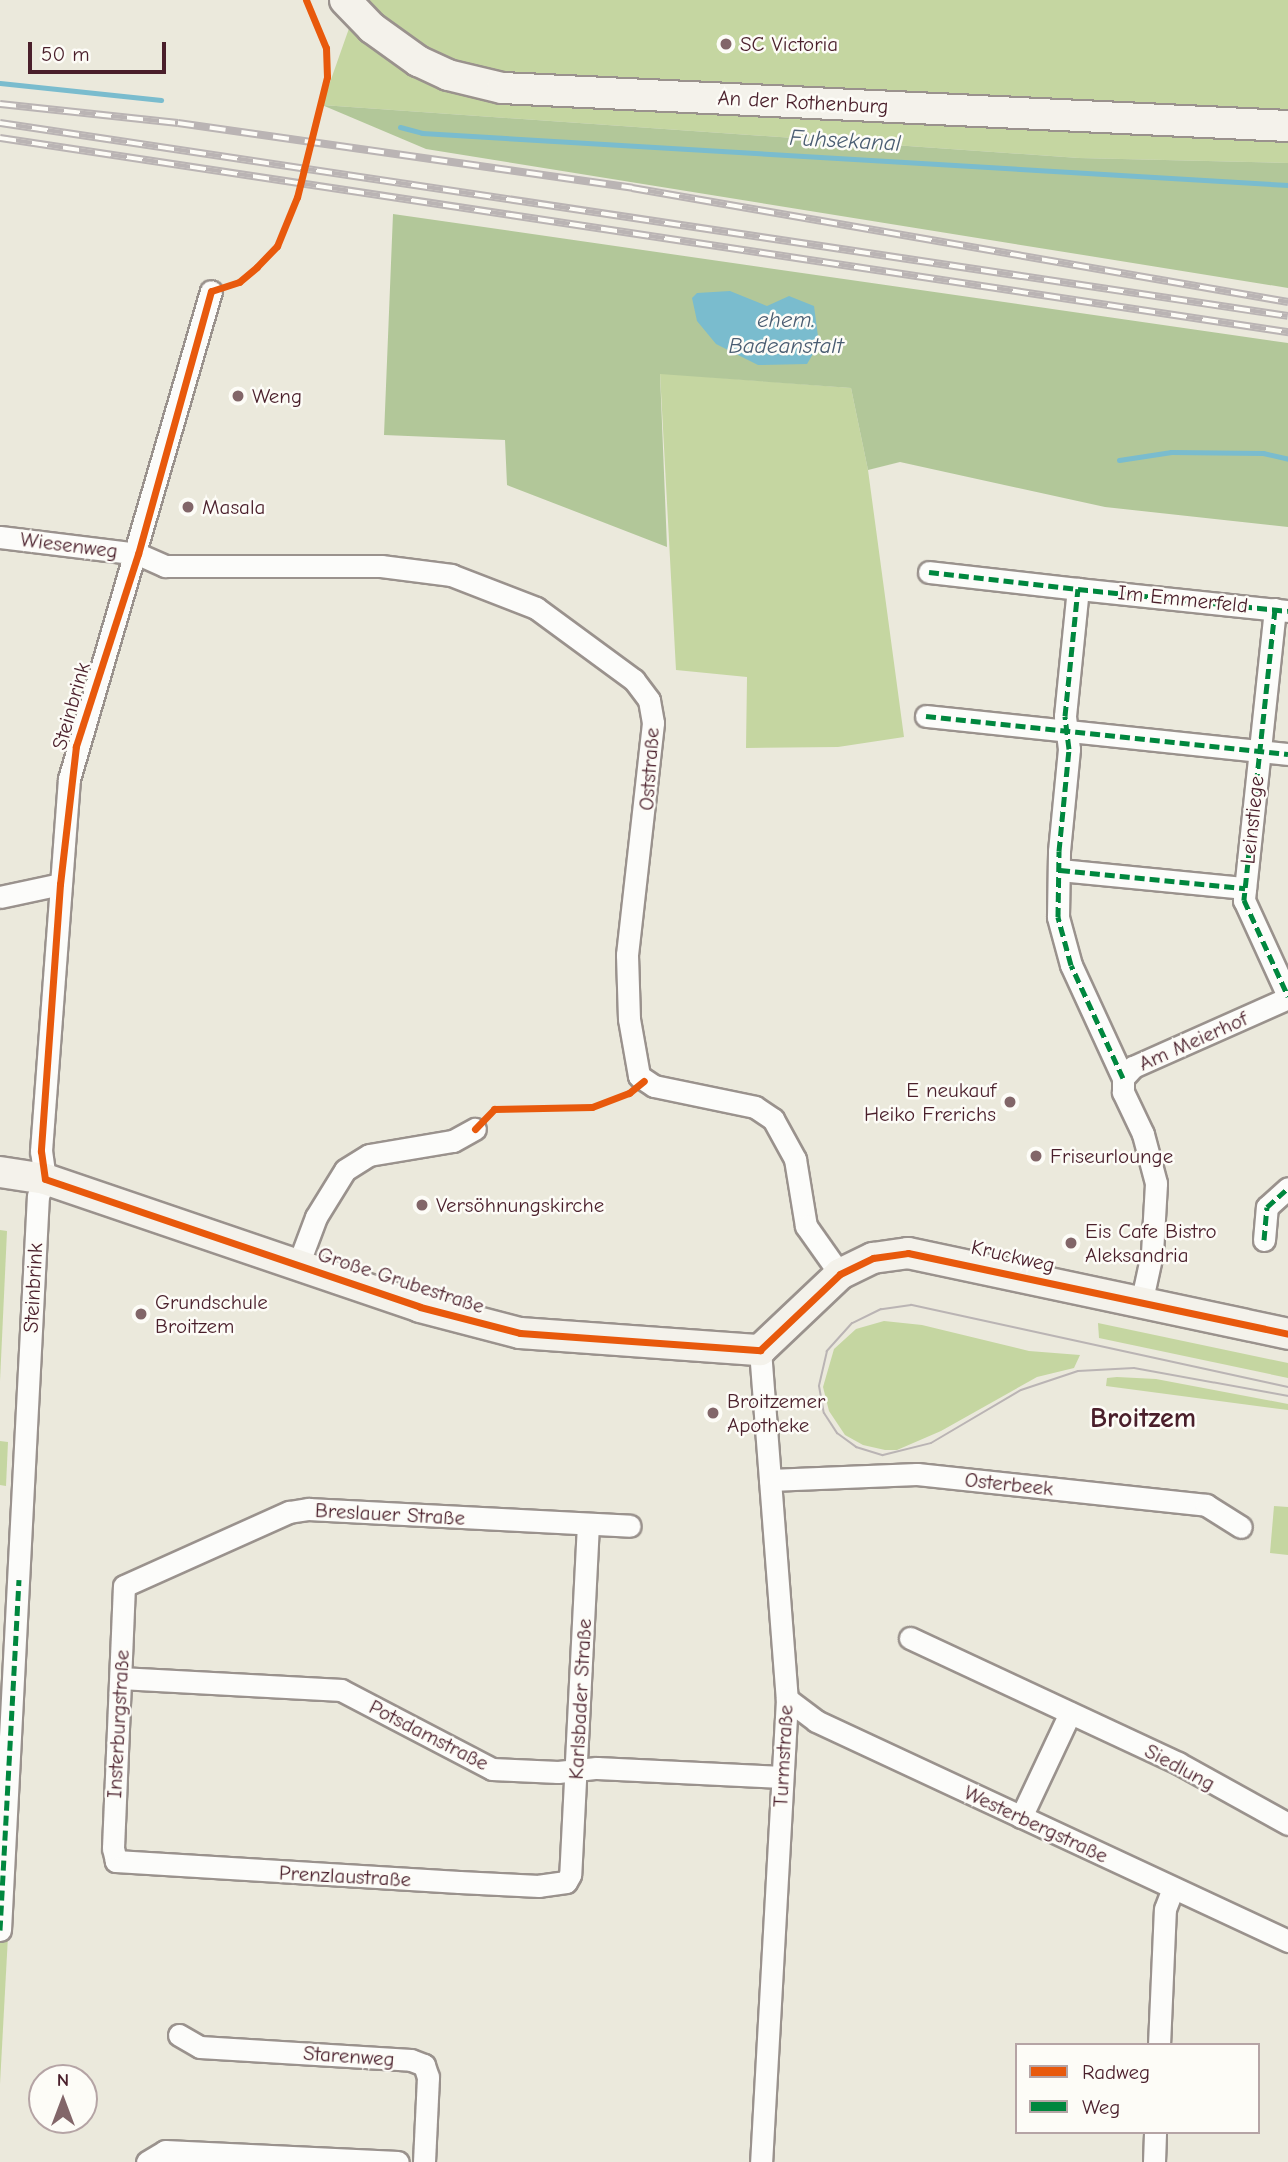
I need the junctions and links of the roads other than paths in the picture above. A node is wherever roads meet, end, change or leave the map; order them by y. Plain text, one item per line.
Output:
1 (345, 0) edge
2 (1288, 126) edge
3 (211, 291) dead end
4 (0, 537) edge
5 (138, 554) junction
6 (929, 572) dead end
7 (1078, 589) junction
8 (1281, 610) edge
9 (926, 716) dead end
10 (1068, 732) junction
11 (1260, 751) junction
12 (1288, 754) edge
13 (1060, 870) junction
14 (60, 884) junction
15 (1245, 888) junction
16 (0, 897) edge
17 (1288, 986) edge
18 (1288, 997) edge
19 (1123, 1078) junction
20 (475, 1129) dead end
21 (0, 1172) edge
22 (45, 1179) junction
23 (1288, 1188) edge
24 (1264, 1240) dead end
25 (298, 1265) junction
26 (840, 1274) junction
27 (1141, 1304) junction
28 (1288, 1334) edge
29 (760, 1350) junction
30 (770, 1480) junction
31 (589, 1524) junction
32 (630, 1526) dead end
33 (1241, 1527) dead end
34 (124, 1586) joint
35 (910, 1638) dead end
36 (121, 1678) junction
37 (787, 1699) junction
38 (1070, 1713) junction
39 (577, 1770) junction
40 (782, 1777) junction
41 (1021, 1817) junction
42 (1288, 1824) edge
43 (116, 1861) joint
44 (570, 1875) joint
45 (1173, 1888) junction
46 (0, 1930) edge
47 (1288, 1941) edge
48 (179, 2035) dead end
49 (1159, 2043) edge
50 (1155, 2134) edge
51 (147, 2162) edge
52 (398, 2162) edge
53 (424, 2162) edge
54 (761, 2162) edge
55 (1154, 2162) edge

1 - 2 street, An der Rothenburg
3 - 5 street, Steinbrink
4 - 5 street, Wiesenweg
5 - 14 street, Steinbrink
5 - 26 street, Oststraße
6 - 7 street, Im Emmerfeld
7 - 8 street, Im Emmerfeld
7 - 10 street
8 - 11 street, Leinstiege
9 - 10 street
10 - 11 street, Leinstiege
10 - 13 street
11 - 12 street, Leinstiege
11 - 15 street, Leinstiege
13 - 15 street, Leinstiege
13 - 19 street
14 - 16 street
14 - 22 street, Steinbrink
15 - 18 street, Leinstiege
17 - 18 street
18 - 19 street, Am Meierhof
19 - 27 street, Am Meierhof
20 - 25 street
21 - 22 street, Große Grubestraße
22 - 25 street, Große Grubestraße
22 - 46 street, Steinbrink
23 - 24 street
25 - 29 street, Große Grubestraße
26 - 27 street, Kruckweg
26 - 29 street, Kruckweg
27 - 28 street, Kruckweg
29 - 30 street, Turmstraße
30 - 33 street, Osterbeek
30 - 37 street, Turmstraße
31 - 32 street, Breslauer Straße
31 - 34 street, Breslauer Straße
31 - 39 street, Karlsbader Straße
34 - 36 street, Insterburgstraße
35 - 38 street, Siedlung
36 - 39 street, Potsdamstraße
36 - 43 street, Insterburgstraße
37 - 40 street, Turmstraße
37 - 41 street, Westerbergstraße
38 - 41 street
38 - 42 street, Siedlung
39 - 40 street, Potsdamstraße
39 - 44 street, Karlsbader Straße
40 - 54 street, Turmstraße
41 - 45 street, Westerbergstraße
43 - 44 street, Prenzlaustraße
45 - 47 street, Westerbergstraße
45 - 49 street
48 - 53 street, Starenweg
50 - 55 street
51 - 52 street

